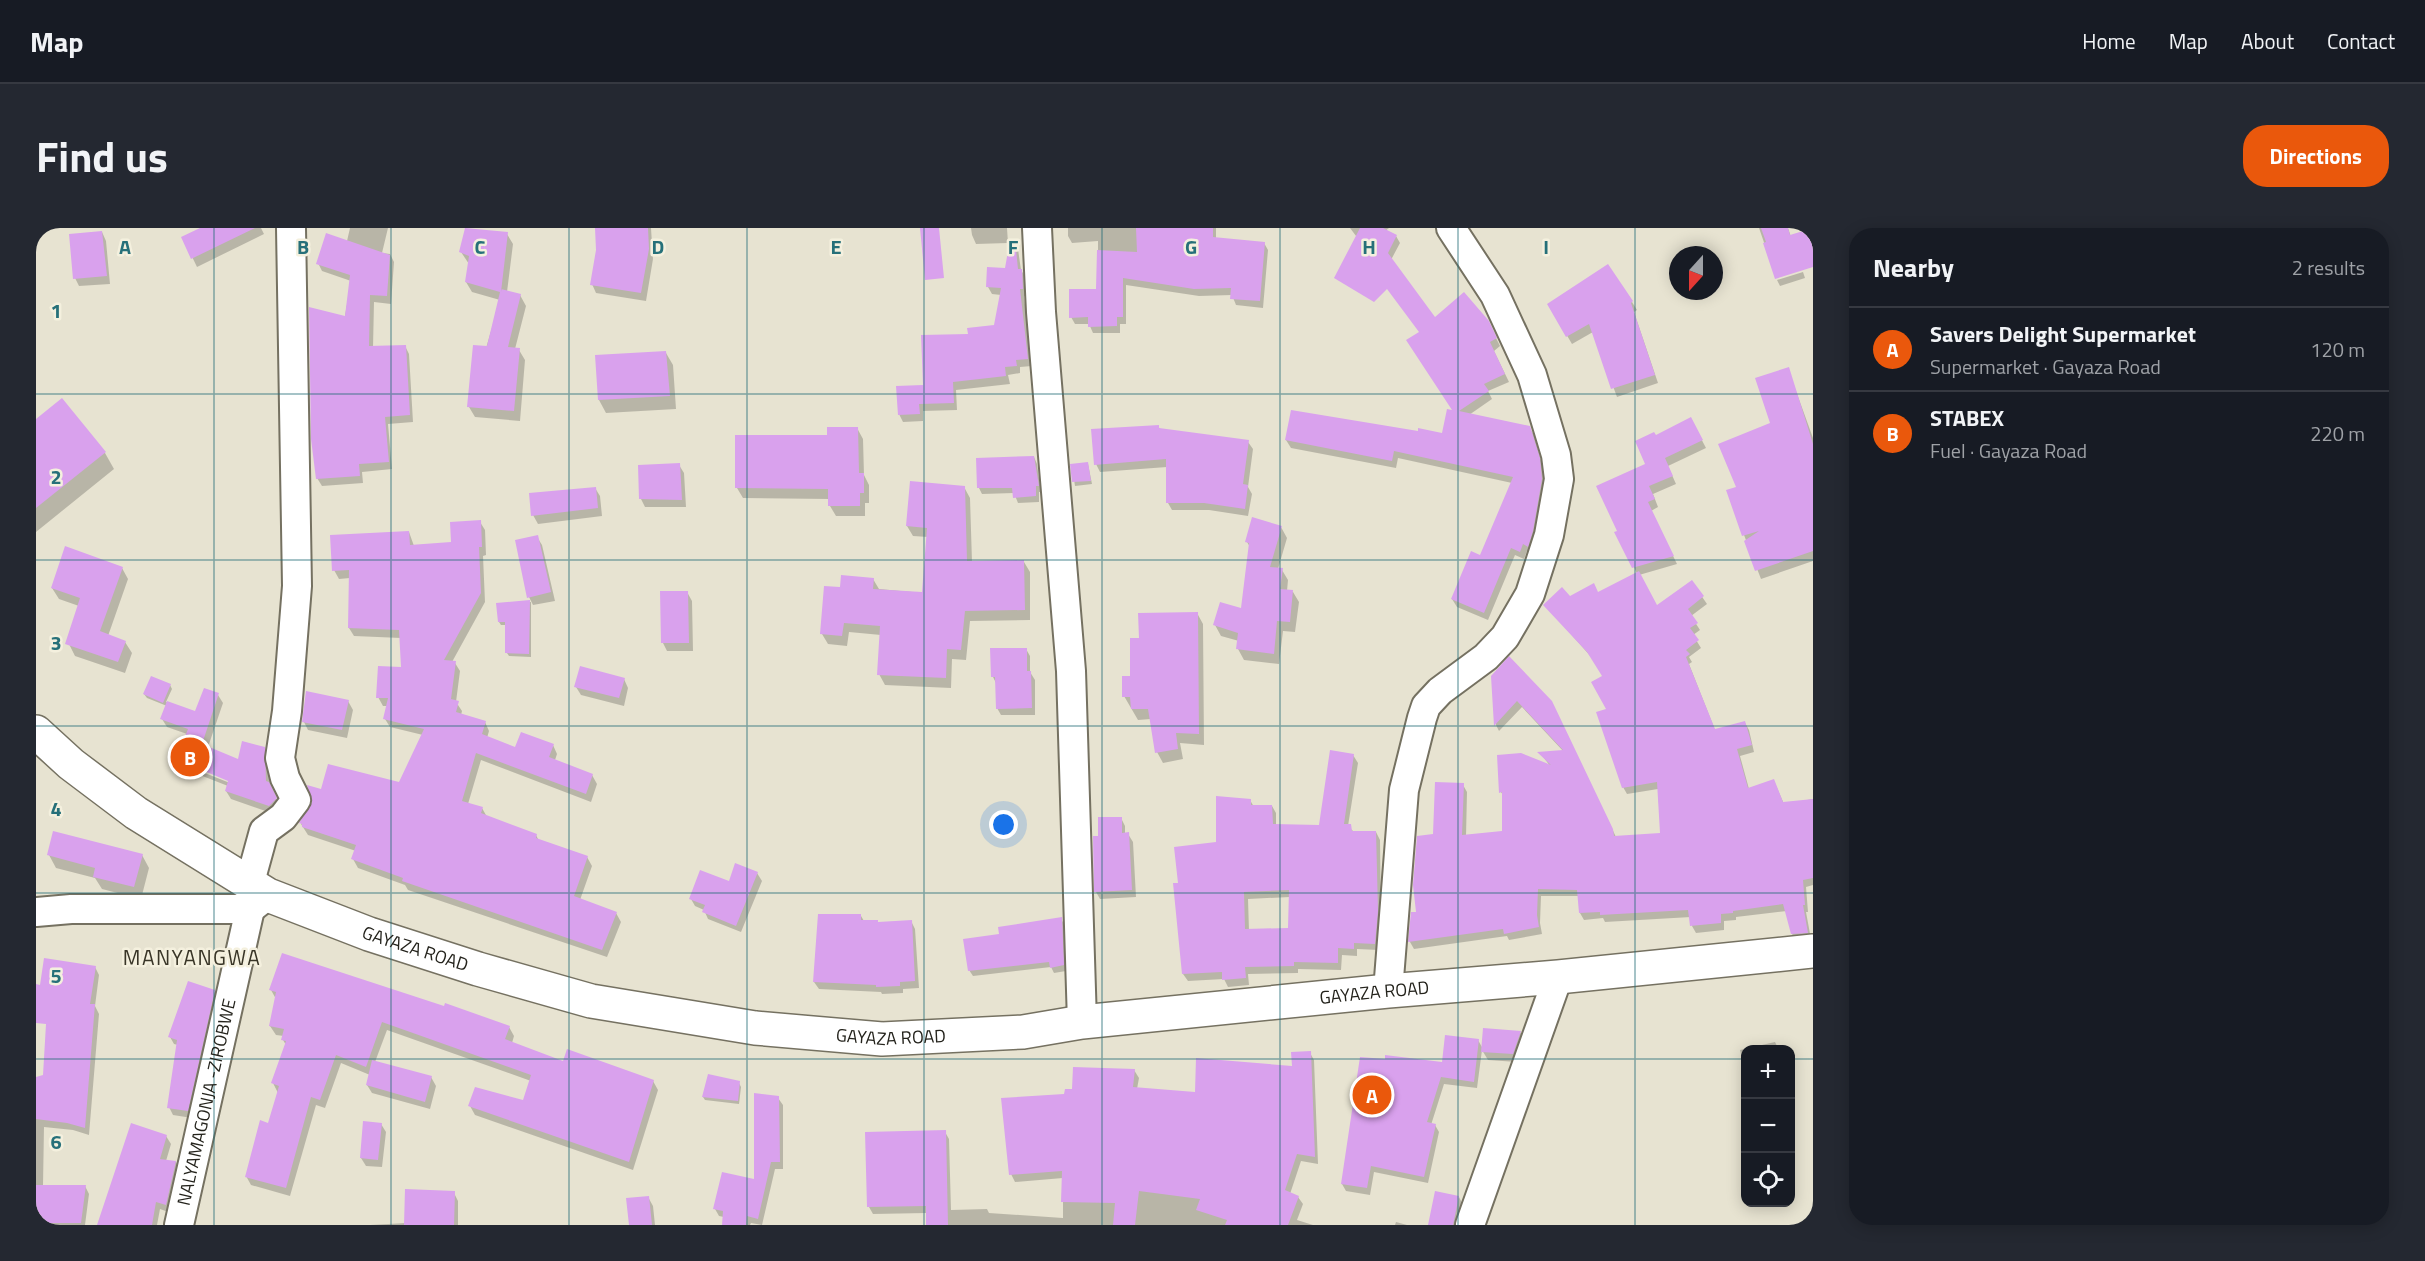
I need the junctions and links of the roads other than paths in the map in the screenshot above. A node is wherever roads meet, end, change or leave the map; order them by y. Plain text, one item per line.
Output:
1 (291, 228) edge
2 (1037, 228) edge
3 (1451, 228) edge
4 (36, 732) edge
5 (256, 896) junction
6 (36, 912) edge
7 (1813, 951) edge
8 (1558, 977) junction
9 (1388, 990) junction
10 (1082, 1022) junction
11 (179, 1225) edge
12 (1470, 1225) edge

1 - 5 street, NALYAMAGONJA -ZIROBWE
2 - 10 street
3 - 9 street
4 - 5 main road, GAYAZA ROAD
5 - 6 street
5 - 10 main road, GAYAZA ROAD
5 - 11 street, NALYAMAGONJA -ZIROBWE
7 - 8 main road, GAYAZA ROAD
8 - 9 main road, GAYAZA ROAD
8 - 12 street
9 - 10 main road, GAYAZA ROAD

